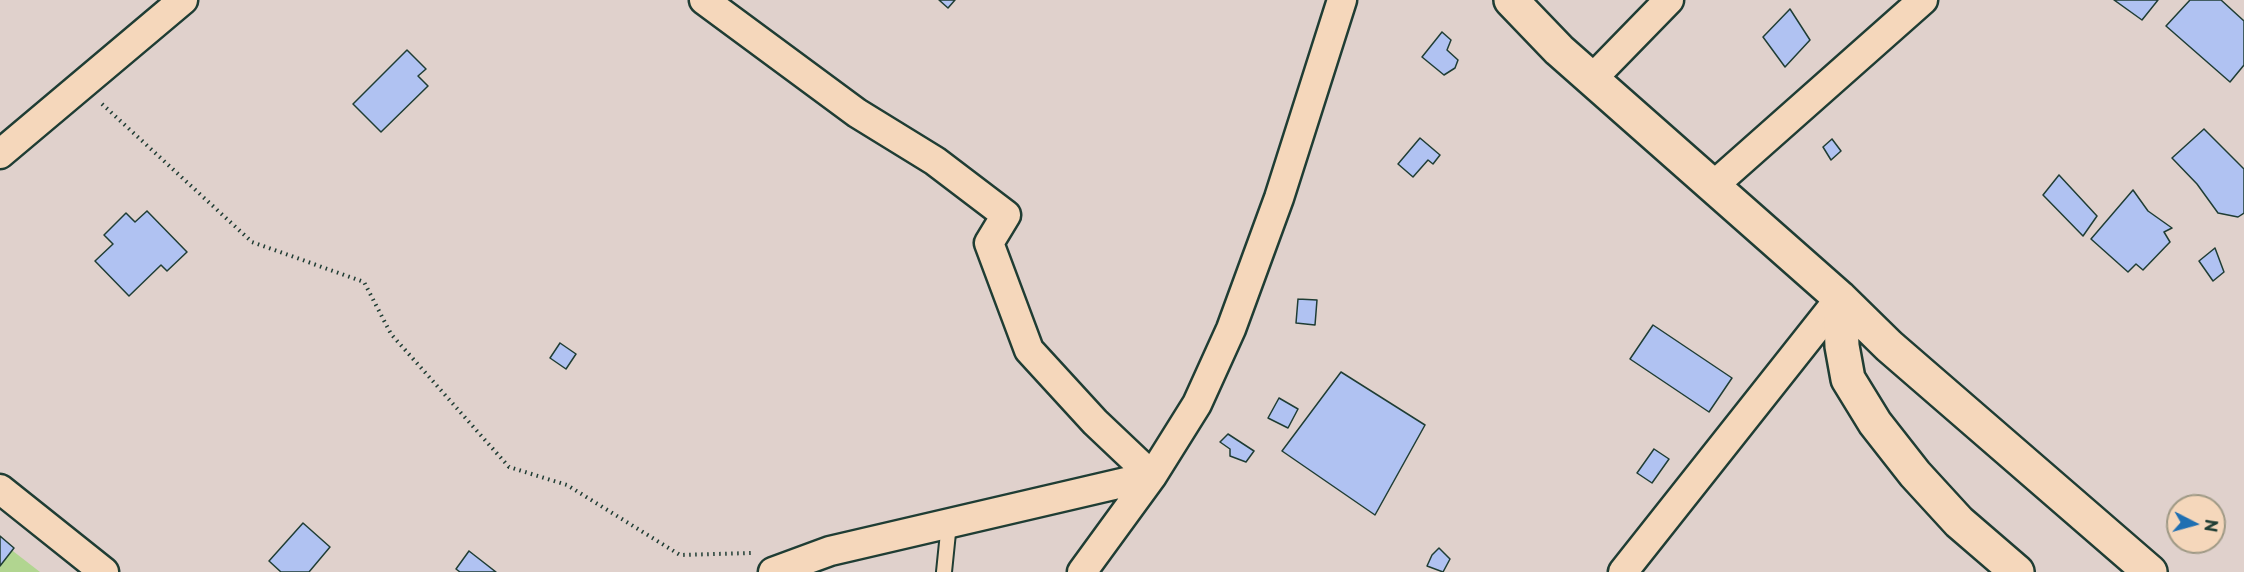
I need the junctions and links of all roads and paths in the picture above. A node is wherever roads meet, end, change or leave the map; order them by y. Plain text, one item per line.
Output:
1 (183, 0) edge
2 (704, 0) edge
3 (1342, 0) edge
4 (1511, 0) edge
5 (1669, 0) edge
6 (1923, 0) edge
7 (1592, 79) junction
8 (82, 85) junction
9 (0, 154) edge
10 (1713, 186) junction
11 (1840, 298) junction
12 (1152, 476) junction
13 (0, 489) edge
14 (949, 524) junction
15 (766, 562) edge
16 (104, 572) edge
17 (944, 572) edge
18 (1082, 572) edge
19 (1623, 572) edge
20 (2017, 572) edge
21 (2150, 572) edge

1 - 8 street
2 - 12 street
3 - 12 street
4 - 7 highway
5 - 7 street
6 - 10 street
7 - 10 highway
8 - 9 street
8 - 15 path
10 - 11 highway
11 - 19 street
11 - 20 highway
11 - 21 highway
12 - 14 street
12 - 18 street
13 - 16 street
14 - 15 street
14 - 17 lane

